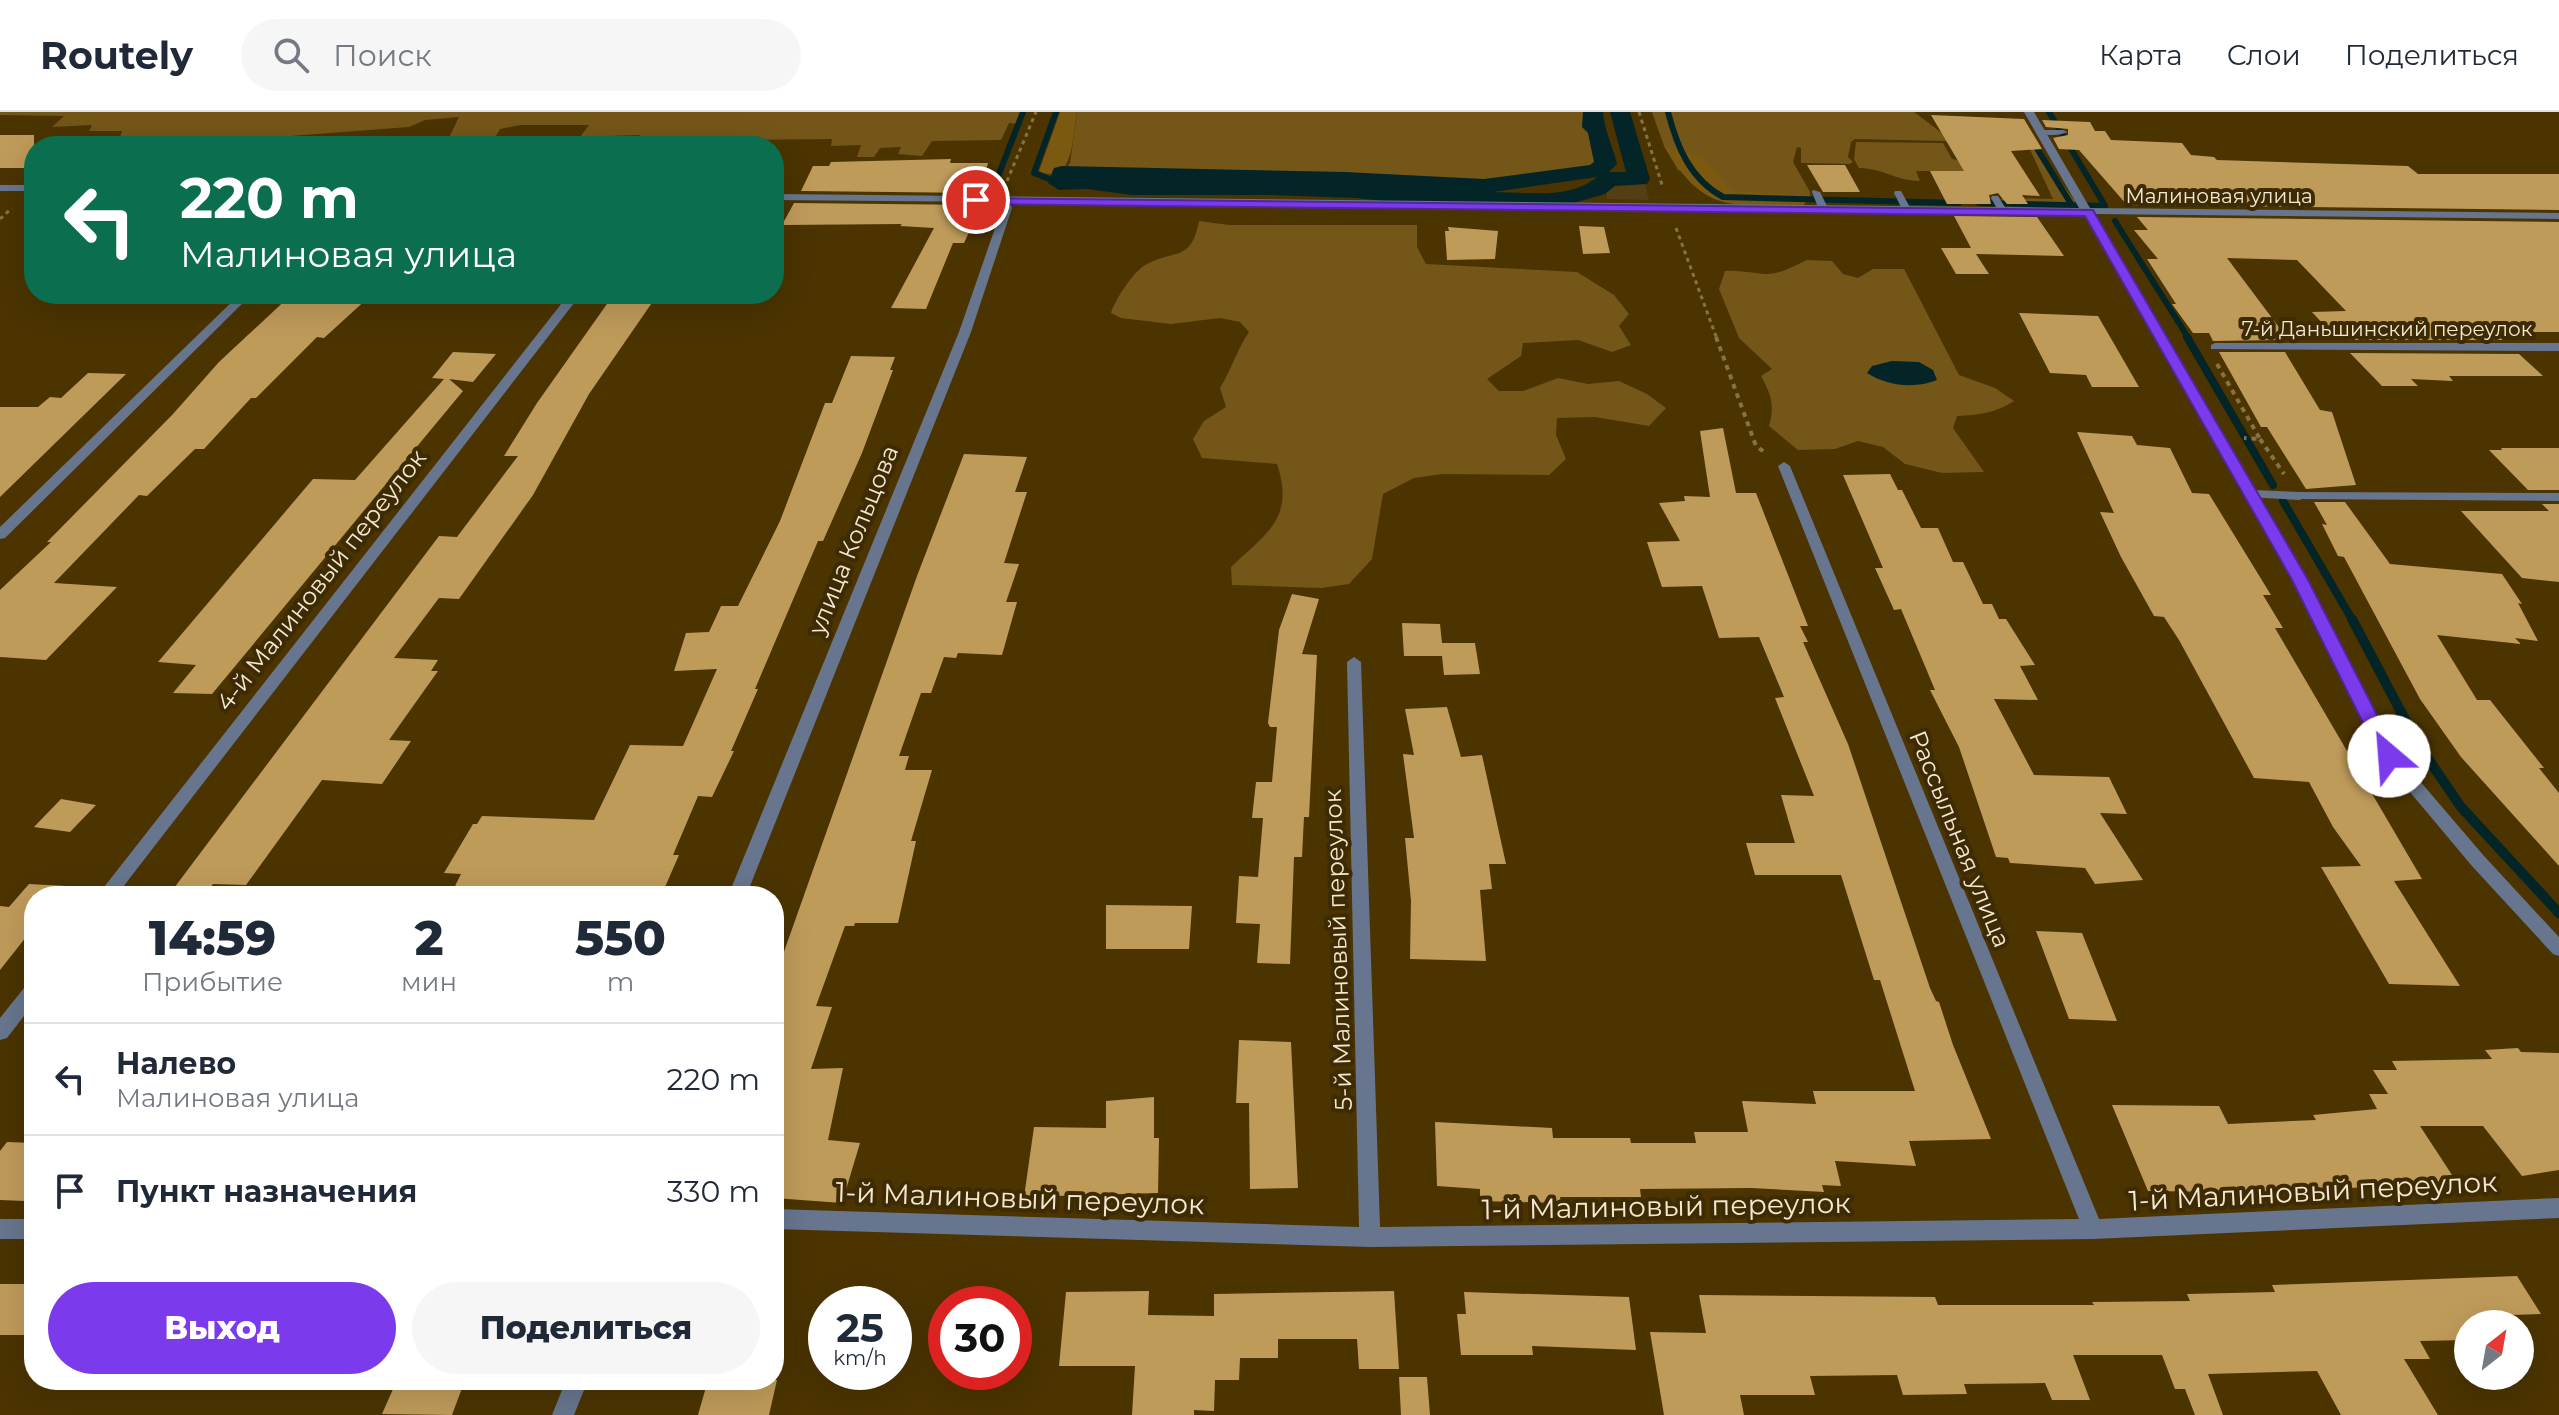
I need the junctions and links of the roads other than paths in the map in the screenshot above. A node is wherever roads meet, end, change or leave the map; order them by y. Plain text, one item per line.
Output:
1 (2029, 112) edge
2 (2041, 132) junction
3 (2063, 132) dead end
4 (0, 188) edge
5 (24, 188) edge
6 (1816, 192) dead end
7 (1898, 193) dead end
8 (784, 197) edge
9 (1995, 198) dead end
10 (1004, 201) junction
11 (1824, 210) junction
12 (1907, 211) junction
13 (2003, 212) junction
14 (2089, 213) junction
15 (2559, 216) edge
16 (236, 304) edge
17 (567, 304) edge
18 (2215, 347) road end
19 (2559, 347) edge
20 (1784, 466) road end
21 (2251, 494) junction
22 (2300, 496) joint
23 (2559, 497) edge
24 (0, 535) edge
25 (1354, 662) dead end
26 (114, 886) edge
27 (741, 886) edge
28 (2559, 949) edge
29 (24, 1002) edge
30 (0, 1032) edge
31 (2559, 1208) edge
32 (784, 1219) edge
33 (0, 1229) edge
34 (24, 1229) edge
35 (2093, 1229) junction
36 (1370, 1237) junction
37 (573, 1390) edge
38 (563, 1415) edge

1 - 2 street
2 - 3 lane
2 - 14 street
4 - 5 street
6 - 11 lane
7 - 12 lane
8 - 10 street, Малиновая улица
9 - 13 lane
10 - 11 street, Малиновая улица
10 - 27 street, улица Кольцова
11 - 12 street, Малиновая улица
12 - 13 street, Малиновая улица
13 - 14 street, Малиновая улица
14 - 15 street, Малиновая улица
14 - 21 street
16 - 24 street
17 - 26 street, 4-й Малиновый переулок
18 - 19 street, 7-й Даньшинский переулок
20 - 35 street, Рассыльная улица
21 - 22 lane
21 - 28 street
22 - 23 street
25 - 36 street, 5-й Малиновый переулок
29 - 30 street
31 - 35 street, 1-й Малиновый переулок
32 - 36 street, 1-й Малиновый переулок
33 - 34 street
35 - 36 street, 1-й Малиновый переулок
37 - 38 street

